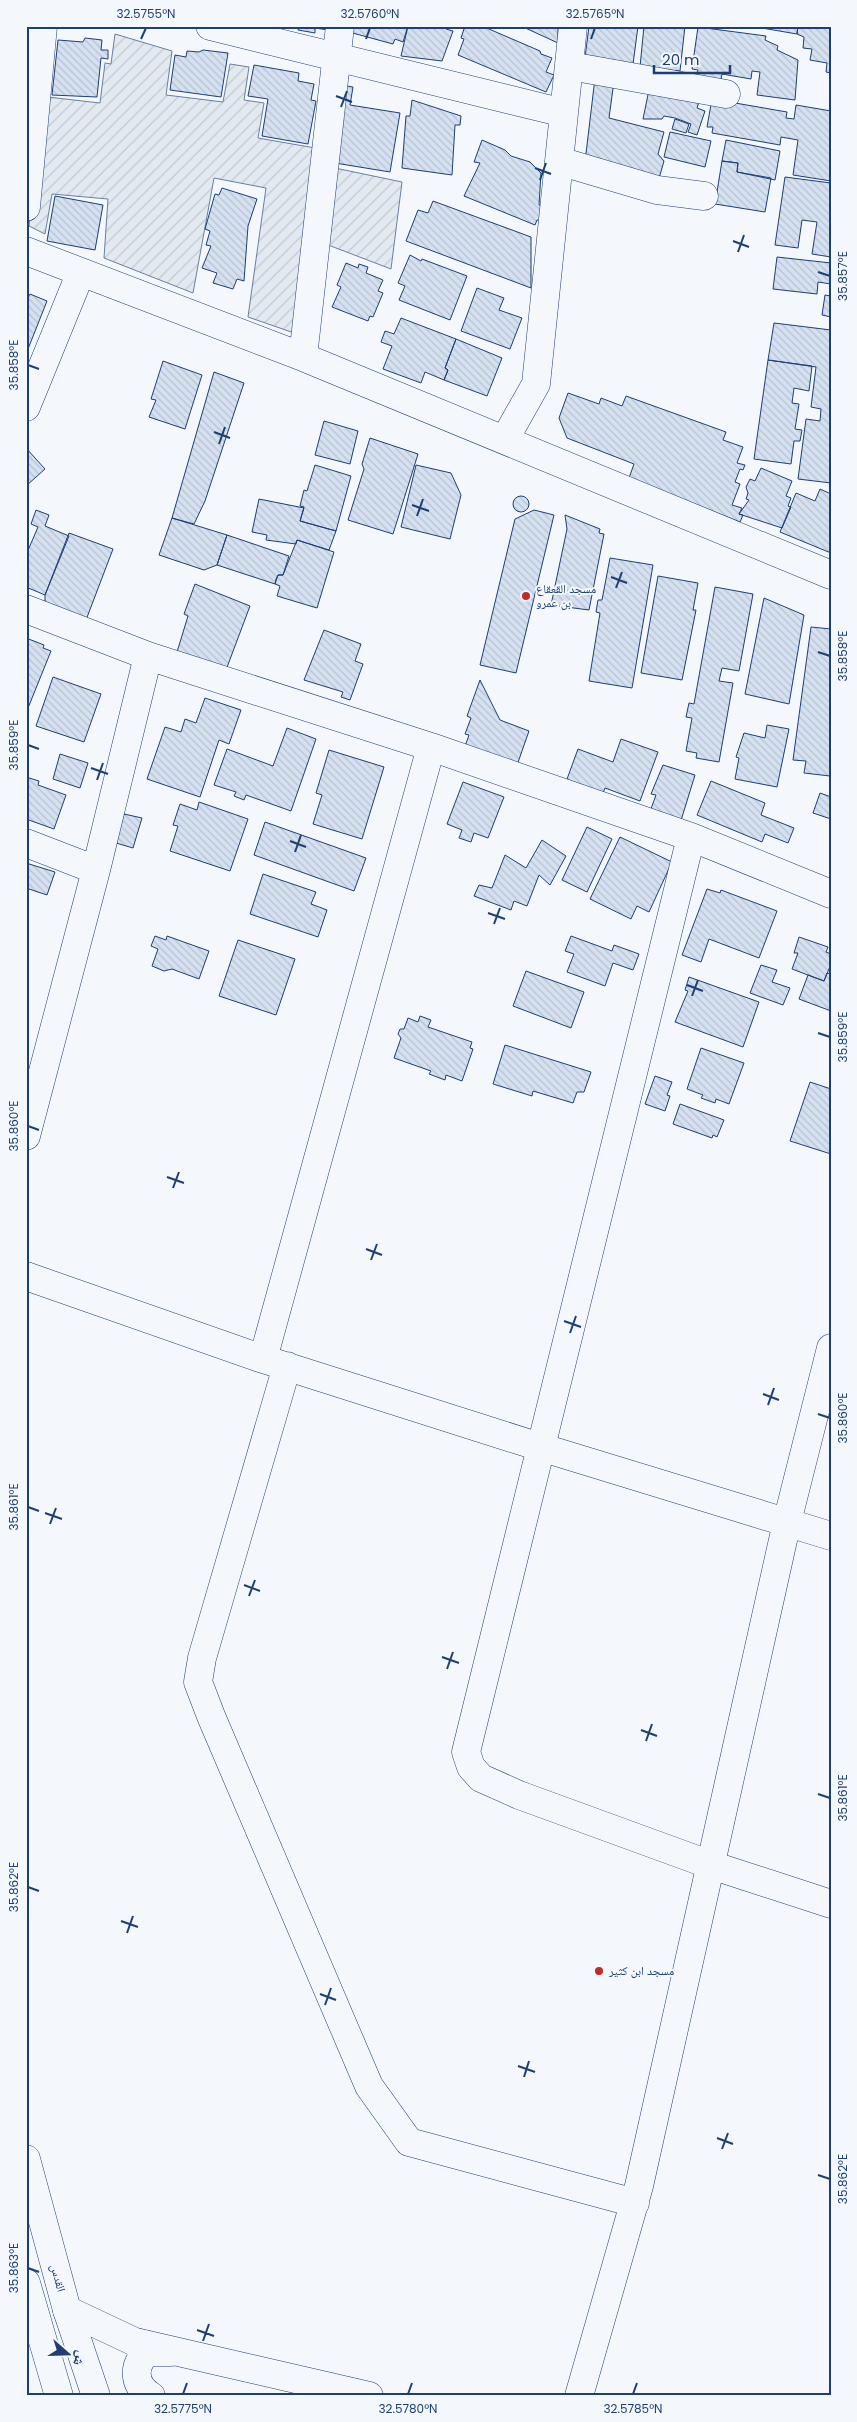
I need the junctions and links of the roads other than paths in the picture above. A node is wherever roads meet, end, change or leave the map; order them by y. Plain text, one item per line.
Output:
1 (43, 26) edge
2 (210, 26) edge
3 (340, 26) edge
4 (573, 26) edge
5 (338, 58) junction
6 (570, 66) junction
7 (726, 94) dead end
8 (564, 113) junction
9 (559, 161) junction
10 (704, 196) dead end
11 (26, 207) edge
12 (26, 252) edge
13 (81, 272) junction
14 (303, 357) junction
15 (26, 407) edge
16 (505, 439) junction
17 (831, 575) edge
18 (26, 609) edge
19 (148, 656) junction
20 (431, 747) junction
21 (691, 837) junction
22 (26, 843) edge
23 (96, 870) junction
24 (831, 894) edge
25 (26, 1136) edge
26 (26, 1276) edge
27 (831, 1348) edge
28 (275, 1362) junction
29 (540, 1447) junction
30 (787, 1522) junction
31 (831, 1536) edge
32 (711, 1865) junction
33 (831, 1904) edge
34 (26, 2159) edge
35 (635, 2203) junction
36 (26, 2283) edge
37 (66, 2310) junction
38 (178, 2352) junction
39 (59, 2396) edge
40 (96, 2396) edge
41 (151, 2396) edge
42 (369, 2396) edge
43 (579, 2396) edge

1 - 11 street
2 - 5 street
3 - 5 street
4 - 6 street
5 - 8 street
5 - 14 street
6 - 7 street
6 - 8 street
8 - 9 street
9 - 10 street
9 - 16 street
12 - 13 street
13 - 14 street
13 - 15 street
14 - 16 street
16 - 17 street
18 - 19 street
19 - 20 street
19 - 23 street
20 - 21 street
20 - 28 street
21 - 24 street
21 - 29 street
22 - 23 street
23 - 25 street
26 - 28 street
27 - 30 street
28 - 29 street
28 - 35 street
29 - 30 street
29 - 32 street
30 - 31 street
30 - 32 street
32 - 33 street
32 - 35 street
34 - 37 street, القدس
35 - 43 street
36 - 39 street
37 - 38 street
37 - 40 street, القدس
38 - 41 street
38 - 42 street

